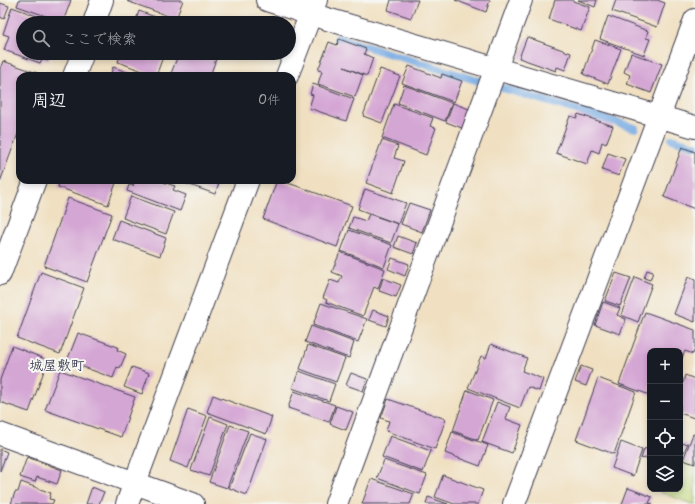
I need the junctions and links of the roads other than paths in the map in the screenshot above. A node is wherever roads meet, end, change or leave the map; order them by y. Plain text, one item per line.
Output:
1 (102, 0) edge
2 (267, 0) edge
3 (521, 0) edge
4 (313, 7) edge
5 (96, 16) edge
6 (695, 20) edge
7 (296, 52) edge
8 (80, 60) edge
9 (293, 60) edge
10 (496, 69) junction
11 (76, 72) edge
12 (289, 72) edge
13 (659, 117) junction
14 (695, 127) edge
15 (34, 184) edge
16 (247, 184) edge
17 (0, 274) edge
18 (0, 434) edge
19 (135, 483) junction
20 (127, 504) edge
21 (193, 504) edge
22 (336, 504) edge
23 (514, 504) edge

1 - 5 street
2 - 4 street
3 - 10 street
4 - 7 street
4 - 10 street
6 - 13 street
8 - 11 street
9 - 12 street
10 - 13 street
10 - 22 street
13 - 14 street
13 - 23 street
15 - 17 street
16 - 19 street
18 - 19 street
19 - 20 street
19 - 21 street

